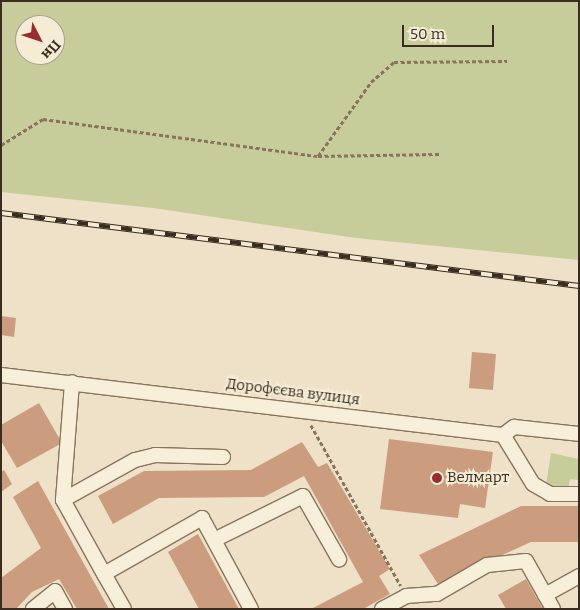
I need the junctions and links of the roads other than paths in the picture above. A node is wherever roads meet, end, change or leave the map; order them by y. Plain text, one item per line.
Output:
1 (1, 375) edge
2 (72, 382) junction
3 (579, 434) edge
4 (504, 435) junction
5 (223, 457) dead end
6 (579, 494) edge
7 (63, 500) junction
8 (214, 540) junction
9 (339, 559) dead end
10 (104, 574) junction
11 (579, 576) edge
12 (545, 595) junction
13 (33, 609) edge
14 (65, 609) edge
15 (124, 609) edge
16 (252, 609) edge
17 (382, 609) edge
18 (553, 609) edge

1 - 2 street, Дорофєєва вулиця
2 - 4 street, Дорофєєва вулиця
2 - 7 street
3 - 4 street, Дорофєєва вулиця
4 - 6 street
5 - 7 street
7 - 10 street
8 - 9 street
8 - 10 street
8 - 16 street
10 - 15 street
11 - 12 street
12 - 17 street
12 - 18 street
13 - 14 street

